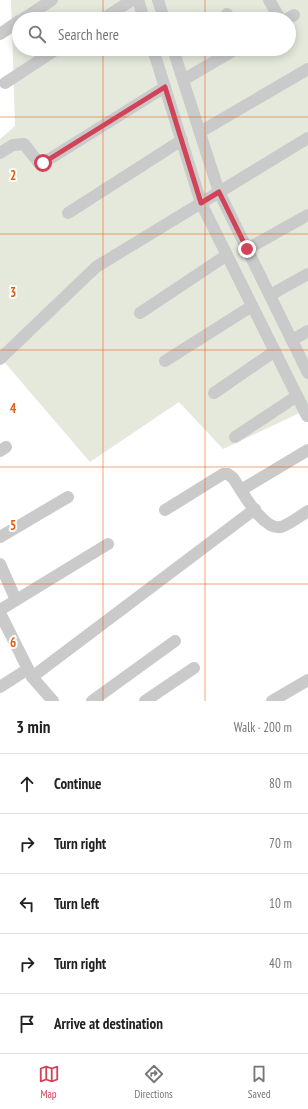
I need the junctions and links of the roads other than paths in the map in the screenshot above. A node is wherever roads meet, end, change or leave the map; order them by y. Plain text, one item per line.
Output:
1 (52, 0) edge
2 (132, 0) edge
3 (138, 0) edge
4 (269, 0) edge
5 (160, 1) edge
6 (34, 12) edge
7 (114, 12) edge
8 (142, 12) edge
9 (162, 12) edge
10 (276, 12) edge
11 (12, 26) edge
12 (0, 34) edge
13 (46, 56) edge
14 (155, 56) edge
15 (175, 56) edge
16 (224, 56) edge
17 (308, 69) edge
18 (183, 80) junction
19 (5, 83) dead end
20 (165, 87) junction
21 (188, 96) junction
22 (172, 107) junction
23 (200, 132) junction
24 (308, 138) edge
25 (182, 140) junction
26 (0, 153) edge
27 (219, 192) junction
28 (201, 203) junction
29 (68, 213) dead end
30 (308, 215) edge
31 (247, 249) junction
32 (227, 255) junction
33 (308, 274) edge
34 (270, 296) junction
35 (252, 306) junction
36 (140, 313) dead end
37 (308, 331) edge
38 (292, 340) junction
39 (275, 351) junction
40 (2, 352) edge
41 (165, 361) dead end
42 (308, 373) edge
43 (214, 393) dead end
44 (297, 396) junction
45 (307, 416) dead end
46 (235, 437) dead end
47 (308, 450) edge
48 (241, 490) junction
49 (68, 498) dead end
50 (255, 509) junction
51 (165, 510) dead end
52 (308, 511) edge
53 (0, 537) edge
54 (108, 544) dead end
55 (0, 564) edge
56 (16, 600) junction
57 (0, 610) edge
58 (0, 613) edge
59 (175, 641) dead end
60 (194, 668) dead end
61 (30, 673) junction
62 (308, 680) edge
63 (0, 687) edge
64 (52, 701) edge
65 (92, 701) edge
66 (145, 701) edge
67 (272, 701) edge

1 - 6 street
2 - 7 street
3 - 8 street
4 - 10 street
5 - 9 street
11 - 12 street
13 - 19 street
14 - 20 street
15 - 18 street
16 - 18 street
17 - 23 street
18 - 21 street
20 - 22 street
20 - 26 street
21 - 22 street
21 - 23 street
22 - 25 street
23 - 27 street
24 - 27 street
25 - 28 street
25 - 29 street
27 - 28 street
27 - 31 street
28 - 32 street
28 - 40 street
30 - 31 street
31 - 34 street
32 - 35 street
32 - 36 street
33 - 34 street
34 - 38 street
35 - 39 street
35 - 41 street
37 - 38 street
38 - 42 street
39 - 43 street
39 - 44 street
44 - 45 street
44 - 46 street
47 - 48 street
48 - 50 street
48 - 51 street
49 - 53 street
50 - 52 street
50 - 61 street
54 - 56 street
55 - 56 street
56 - 57 street
58 - 61 street
59 - 65 street
60 - 66 street
61 - 63 street
61 - 64 street
62 - 67 street

